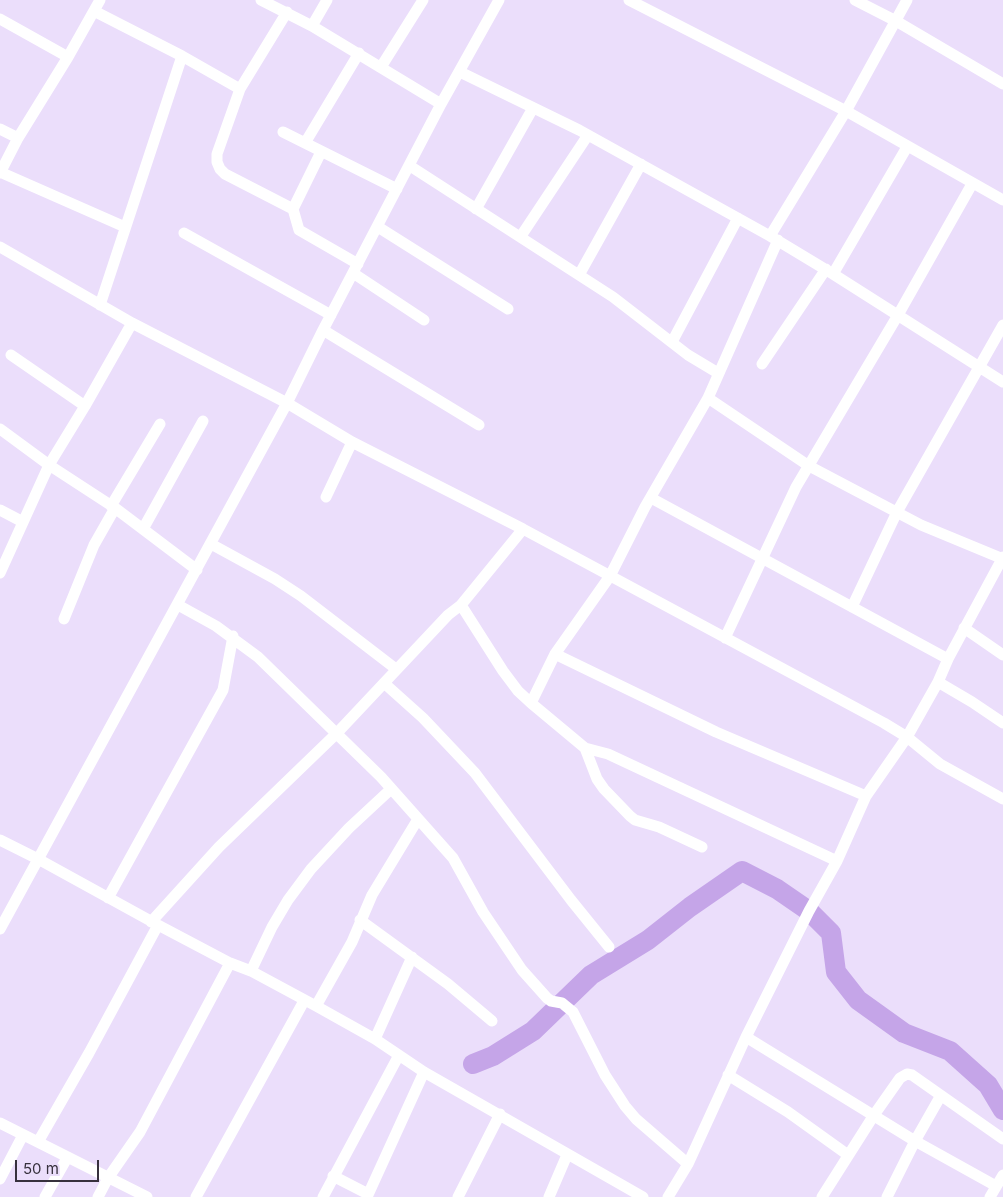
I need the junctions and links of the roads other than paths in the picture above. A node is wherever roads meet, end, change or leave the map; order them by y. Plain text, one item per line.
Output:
1 (100, 0) edge
2 (261, 0) edge
3 (327, 0) edge
4 (423, 0) edge
5 (499, 0) edge
6 (629, 0) edge
7 (855, 0) edge
8 (907, 0) edge
9 (94, 11) junction
10 (287, 12) junction
11 (0, 20) edge
12 (896, 21) junction
13 (312, 26) junction
14 (359, 53) junction
15 (182, 56) junction
16 (68, 57) junction
17 (381, 67) junction
18 (460, 72) junction
19 (1003, 84) edge
20 (240, 89) junction
21 (441, 104) junction
22 (533, 108) junction
23 (846, 111) junction
24 (0, 129) edge
25 (283, 132) dead end
26 (588, 135) junction
27 (18, 138) junction
28 (305, 143) junction
29 (907, 147) junction
30 (321, 152) junction
31 (641, 164) junction
32 (410, 166) junction
33 (0, 173) edge
34 (972, 184) junction
35 (397, 189) junction
36 (1003, 200) edge
37 (293, 209) junction
38 (476, 209) junction
39 (738, 218) junction
40 (378, 226) junction
41 (125, 227) junction
42 (184, 233) dead end
43 (521, 236) junction
44 (774, 238) junction
45 (0, 247) edge
46 (355, 269) junction
47 (830, 271) junction
48 (580, 275) junction
49 (100, 305) junction
50 (508, 309) dead end
51 (331, 315) junction
52 (898, 315) junction
53 (424, 320) dead end
54 (132, 322) junction
55 (1003, 325) edge
56 (323, 330) junction
57 (672, 342) junction
58 (12, 355) dead end
59 (762, 364) dead end
60 (980, 367) junction
61 (718, 373) junction
62 (1003, 382) edge
63 (708, 398) junction
64 (287, 403) junction
65 (85, 406) junction
66 (203, 421) dead end
67 (160, 424) dead end
68 (479, 425) dead end
69 (0, 429) edge
70 (352, 442) junction
71 (49, 465) junction
72 (808, 466) junction
73 (326, 497) dead end
74 (651, 498) junction
75 (113, 507) junction
76 (0, 510) edge
77 (897, 512) junction
78 (22, 522) junction
79 (143, 529) junction
80 (523, 529) junction
81 (211, 544) junction
82 (762, 558) junction
83 (1003, 558) edge
84 (197, 570) junction
85 (0, 573) edge
86 (610, 576) junction
87 (178, 605) junction
88 (461, 605) junction
89 (852, 607) junction
90 (64, 619) dead end
91 (964, 628) junction
92 (232, 636) junction
93 (724, 638) junction
94 (555, 654) junction
95 (1003, 655) edge
96 (948, 659) junction
97 (396, 670) junction
98 (938, 682) junction
99 (384, 683) junction
100 (531, 703) junction
101 (1003, 722) edge
102 (337, 733) junction
103 (908, 737) junction
104 (585, 748) junction
105 (392, 789) junction
106 (866, 796) junction
107 (1003, 799) edge
108 (418, 819) junction
109 (0, 840) edge
110 (702, 847) dead end
111 (38, 859) junction
112 (837, 861) junction
113 (108, 898) junction
114 (360, 920) junction
115 (154, 923) junction
116 (0, 929) edge
117 (609, 947) dead end
118 (412, 958) junction
119 (230, 963) junction
120 (251, 971) junction
121 (304, 1001) junction
122 (316, 1006) junction
123 (492, 1021) dead end
124 (746, 1037) junction
125 (375, 1039) junction
126 (399, 1055) junction
127 (424, 1072) junction
128 (728, 1075) junction
129 (940, 1096) junction
130 (500, 1114) junction
131 (874, 1115) junction
132 (0, 1123) edge
133 (23, 1135) junction
134 (1003, 1139) edge
135 (915, 1141) junction
136 (38, 1142) junction
137 (567, 1155) junction
138 (848, 1155) junction
139 (67, 1158) junction
140 (688, 1164) junction
141 (1003, 1175) edge
142 (333, 1176) junction
143 (108, 1178) junction
144 (0, 1179) edge
145 (996, 1186) junction
146 (367, 1196) edge
147 (890, 1196) edge
148 (45, 1197) edge
149 (98, 1197) edge
150 (147, 1197) edge
151 (196, 1197) edge
152 (323, 1197) edge
153 (458, 1197) edge
154 (548, 1197) edge
155 (643, 1197) edge
156 (668, 1197) edge
157 (822, 1197) edge
158 (990, 1197) edge

1 - 9 street
2 - 10 street
3 - 13 street
4 - 17 street
5 - 18 street
6 - 23 street
7 - 12 street
8 - 12 street
9 - 15 street
9 - 16 street
10 - 13 street
10 - 20 street
11 - 16 street
12 - 19 street
12 - 23 street
13 - 14 street
14 - 17 street
14 - 28 street
15 - 20 street
15 - 41 street
16 - 27 street
17 - 21 street
18 - 21 street
18 - 22 street
20 - 37 street
21 - 32 street
22 - 26 street
22 - 38 street
23 - 29 street
23 - 44 street
24 - 27 street
25 - 28 street
26 - 31 street
26 - 43 street
27 - 33 street
28 - 30 street
29 - 34 street
29 - 47 street
30 - 35 street
30 - 37 street
31 - 39 street
31 - 48 street
32 - 35 street
32 - 38 street
33 - 41 street
34 - 36 street
34 - 52 street
35 - 40 street
37 - 46 street
38 - 43 street
39 - 44 street
39 - 57 street
40 - 46 street
40 - 50 street
41 - 49 street
42 - 51 street
43 - 48 street
44 - 47 street
44 - 61 street
45 - 49 street
46 - 51 street
46 - 53 street
47 - 52 street
47 - 59 street
48 - 57 street
49 - 54 street
51 - 56 street
52 - 60 street
52 - 72 street
54 - 64 street
54 - 65 street
55 - 60 street
56 - 64 street
56 - 68 street
57 - 61 street
58 - 65 street
60 - 62 street
60 - 77 street
61 - 63 street
63 - 72 street
63 - 74 street
64 - 70 street
64 - 81 street
65 - 71 street
66 - 79 street
67 - 75 street
69 - 71 street
70 - 73 street
70 - 80 street
71 - 75 street
71 - 78 street
72 - 77 street
72 - 82 street
74 - 82 street
74 - 86 street
75 - 79 street
75 - 90 street
76 - 78 street
77 - 83 street
77 - 89 street
78 - 85 street
79 - 84 street
80 - 86 street
80 - 88 street
81 - 84 street
81 - 97 street
82 - 89 street
82 - 93 street
83 - 91 street
84 - 87 street
86 - 93 street
86 - 94 street
87 - 92 street
87 - 111 street
88 - 97 street
88 - 100 street
89 - 96 street
91 - 95 street
91 - 96 street
92 - 102 street
92 - 113 street
93 - 103 street
94 - 100 street
94 - 106 street
96 - 98 street
97 - 99 street
98 - 101 street
98 - 103 street
99 - 102 street
99 - 117 street
100 - 104 street
102 - 105 street
102 - 115 street
103 - 106 street
103 - 107 street
104 - 110 street
104 - 112 street
105 - 108 street
105 - 120 street
106 - 112 street
108 - 114 street
108 - 140 street
109 - 111 street
111 - 113 street
111 - 116 street
112 - 124 street
113 - 115 street
114 - 118 street
114 - 122 street
115 - 119 street
115 - 136 street
118 - 123 street
118 - 125 street
119 - 120 street
119 - 143 street
120 - 121 street
121 - 122 street
121 - 151 street
122 - 125 street
124 - 128 street
124 - 131 street
125 - 126 street
126 - 127 street
126 - 142 street
127 - 130 street
127 - 146 street
128 - 138 street
128 - 140 street
129 - 131 street
129 - 134 street
129 - 135 street
130 - 137 street
130 - 153 street
131 - 135 street
131 - 138 street
132 - 133 street
133 - 136 street
133 - 144 street
135 - 145 street
135 - 147 street
136 - 139 street
137 - 154 street
137 - 155 street
138 - 157 street
139 - 143 street
139 - 148 street
140 - 156 street
141 - 145 street
142 - 146 street
142 - 152 street
143 - 149 street
143 - 150 street
145 - 158 street

